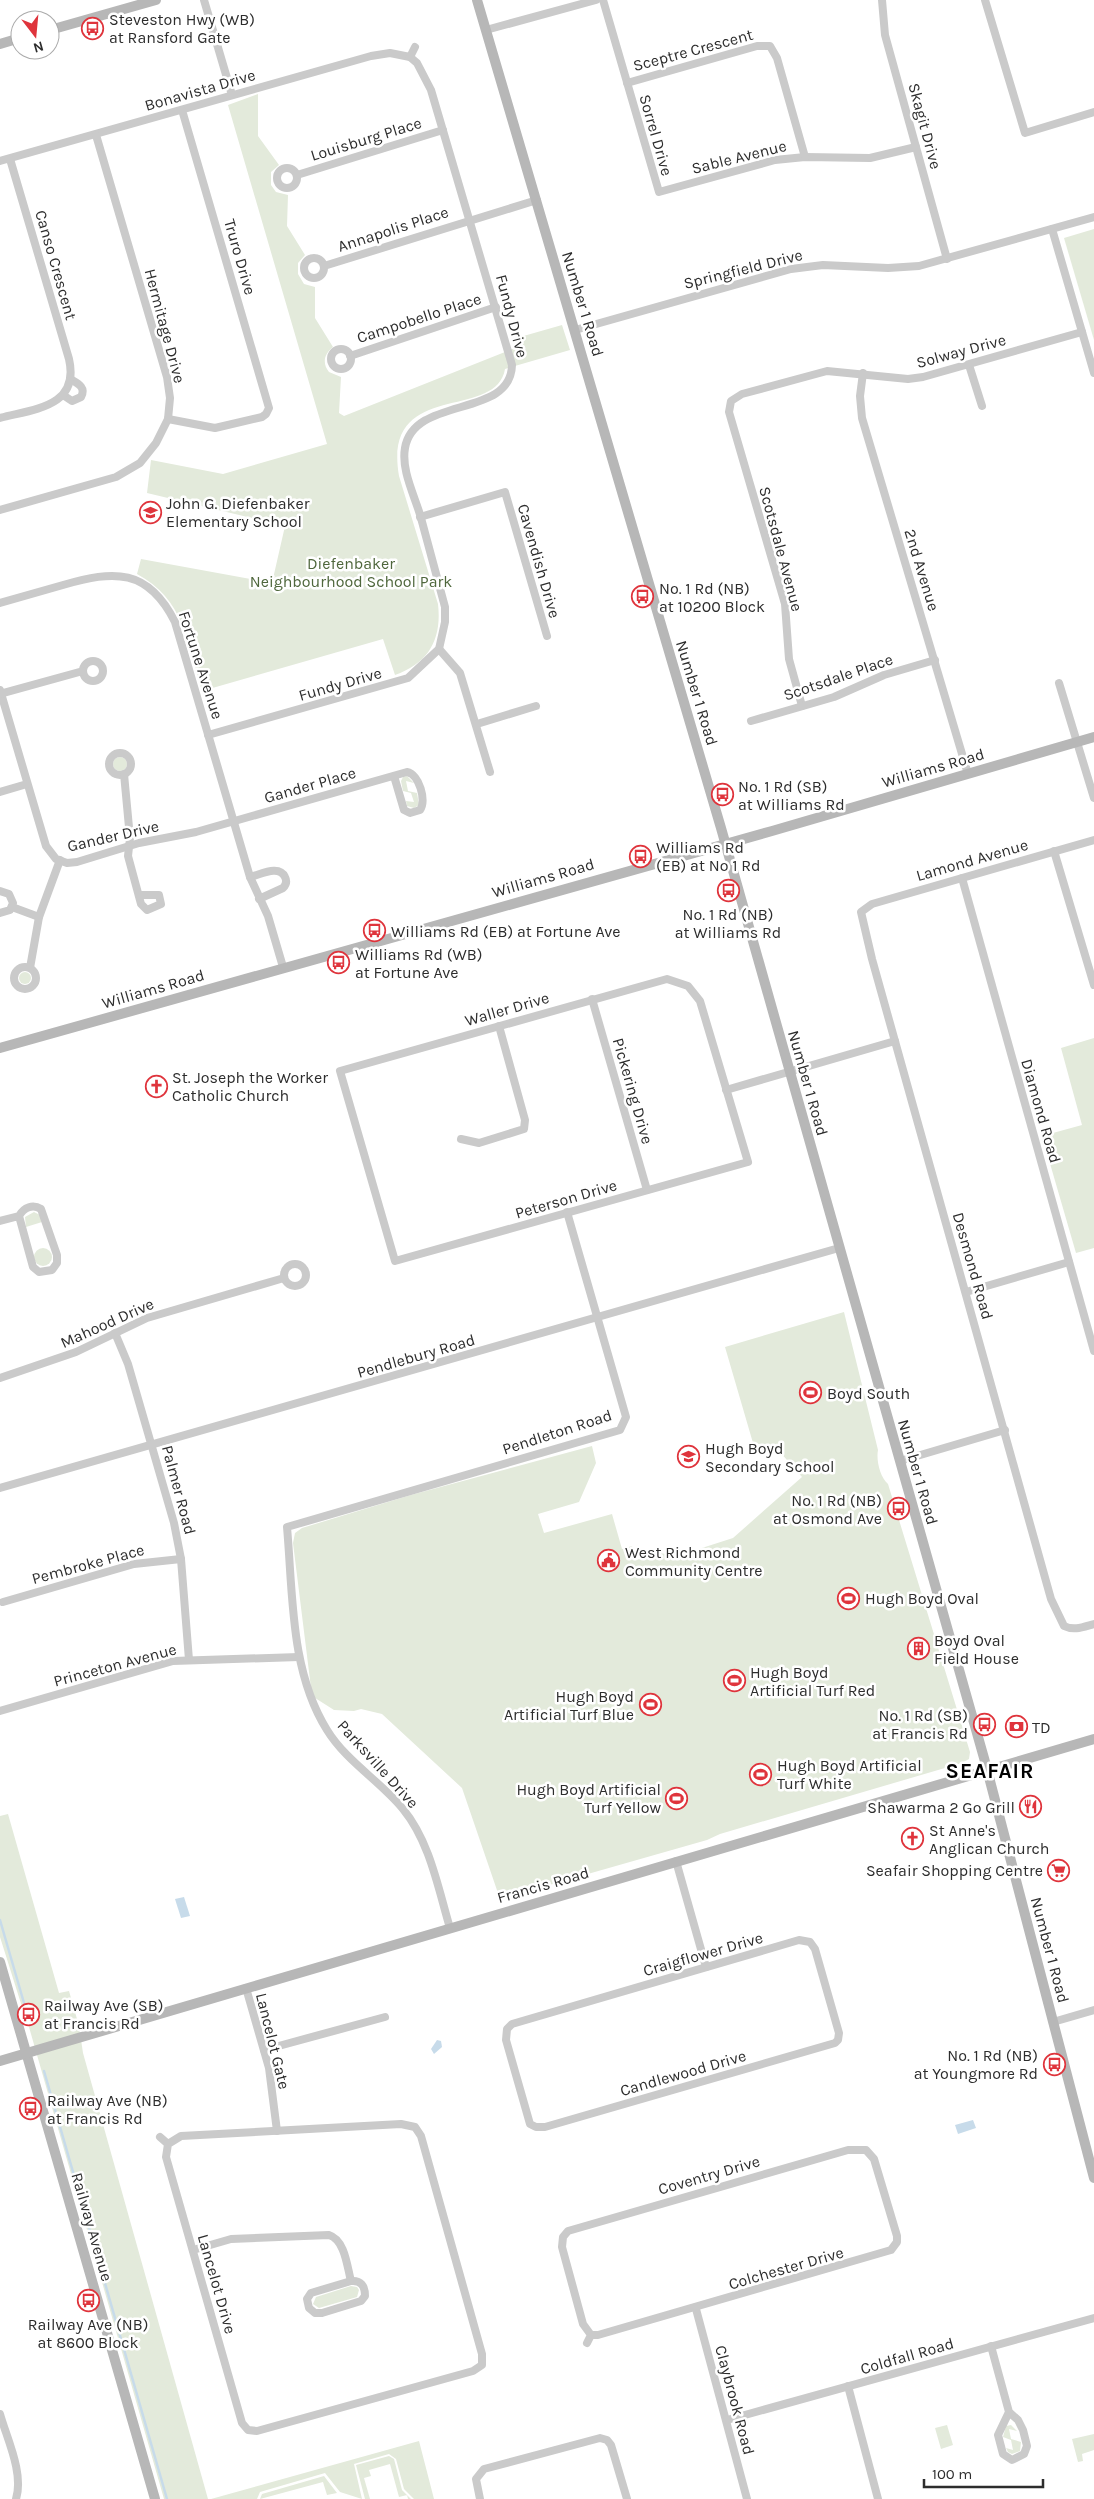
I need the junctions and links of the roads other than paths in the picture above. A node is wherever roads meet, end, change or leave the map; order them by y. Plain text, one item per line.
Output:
1 (156, 0) edge
2 (204, 0) edge
3 (477, 0) edge
4 (596, 0) edge
5 (603, 0) edge
6 (882, 0) edge
7 (985, 0) edge
8 (60, 27) edge
9 (486, 30) junction
10 (415, 47) dead end
11 (410, 56) junction
12 (626, 82) junction
13 (232, 95) junction
14 (182, 110) junction
15 (1094, 112) edge
16 (443, 130) junction
17 (96, 135) junction
18 (916, 147) junction
19 (806, 157) junction
20 (10, 159) junction
21 (0, 162) edge
22 (297, 174) dead end
23 (659, 192) joint
24 (537, 200) junction
25 (1094, 217) edge
26 (470, 220) junction
27 (1052, 229) junction
28 (947, 259) junction
29 (324, 266) dead end
30 (496, 307) junction
31 (575, 330) junction
32 (1082, 332) junction
33 (350, 356) dead end
34 (969, 365) junction
35 (863, 373) junction
36 (1094, 373) edge
37 (72, 380) junction
38 (63, 395) junction
39 (731, 401) joint
40 (982, 406) dead end
41 (0, 418) edge
42 (168, 419) junction
43 (0, 510) edge
44 (420, 517) junction
45 (0, 603) edge
46 (547, 636) dead end
47 (439, 649) junction
48 (935, 660) junction
49 (82, 672) dead end
50 (1059, 683) dead end
51 (0, 693) edge
52 (536, 706) dead end
53 (802, 706) junction
54 (751, 721) dead end
55 (476, 724) junction
56 (208, 735) junction
57 (1094, 737) edge
58 (1077, 742) junction
59 (490, 772) dead end
60 (124, 774) dead end
61 (968, 774) junction
62 (394, 776) junction
63 (28, 784) junction
64 (0, 792) edge
65 (1094, 798) edge
66 (234, 821) junction
67 (1094, 840) edge
68 (724, 843) junction
69 (129, 847) junction
70 (1054, 851) junction
71 (60, 860) junction
72 (250, 878) junction
73 (962, 878) junction
74 (0, 892) edge
75 (140, 895) dead end
76 (259, 899) junction
77 (12, 906) junction
78 (0, 912) edge
79 (861, 912) joint
80 (39, 917) junction
81 (30, 968) dead end
82 (283, 968) junction
83 (681, 982) joint
84 (1094, 985) edge
85 (592, 1000) junction
86 (499, 1026) junction
87 (895, 1041) junction
88 (0, 1048) edge
89 (340, 1070) joint
90 (789, 1071) junction
91 (726, 1090) junction
92 (461, 1139) dead end
93 (647, 1190) junction
94 (567, 1212) junction
95 (19, 1216) junction
96 (0, 1221) edge
97 (839, 1248) junction
98 (1070, 1262) junction
99 (284, 1278) dead end
100 (966, 1292) junction
101 (599, 1319) junction
102 (115, 1333) junction
103 (1094, 1352) edge
104 (0, 1378) edge
105 (1005, 1430) junction
106 (153, 1446) junction
107 (900, 1461) junction
108 (0, 1488) edge
109 (287, 1528) joint
110 (181, 1559) junction
111 (3, 1602) dead end
112 (1094, 1624) edge
113 (299, 1657) junction
114 (189, 1660) junction
115 (0, 1711) edge
116 (1094, 1740) edge
117 (987, 1769) junction
118 (676, 1861) junction
119 (450, 1928) junction
120 (0, 1962) edge
121 (706, 1967) junction
122 (246, 1988) junction
123 (1094, 2010) edge
124 (386, 2017) dead end
125 (1053, 2022) junction
126 (504, 2027) joint
127 (838, 2040) joint
128 (264, 2050) junction
129 (26, 2053) junction
130 (0, 2060) edge
131 (417, 2118) dead end
132 (413, 2126) junction
133 (277, 2131) junction
134 (160, 2137) dead end
135 (168, 2144) junction
136 (866, 2150) joint
137 (1094, 2178) edge
138 (554, 2233) dead end
139 (562, 2237) junction
140 (193, 2250) junction
141 (351, 2281) junction
142 (696, 2308) junction
143 (1094, 2318) edge
144 (991, 2346) junction
145 (482, 2365) junction
146 (490, 2369) dead end
147 (848, 2386) junction
148 (1009, 2412) junction
149 (0, 2414) edge
150 (727, 2420) junction
151 (248, 2430) junction
152 (244, 2438) dead end
153 (16, 2499) edge
154 (155, 2499) edge
155 (480, 2499) edge
156 (627, 2499) edge
157 (746, 2499) edge
158 (878, 2499) edge

1 - 8 main road
2 - 13 street
3 - 9 main road, Number 1 Road
4 - 9 street
5 - 12 street, Sorrel Drive
6 - 18 street, Skagit Drive
7 - 15 street
9 - 24 main road, Number 1 Road
10 - 11 street
11 - 13 street, Bonavista Drive
11 - 16 street, Fundy Drive
12 - 19 street, Sceptre Crescent
12 - 23 street, Sorrel Drive
13 - 14 street, Bonavista Drive
14 - 17 street, Bonavista Drive
14 - 42 street, Truro Drive
16 - 22 street, Louisburg Place
16 - 26 street, Fundy Drive
17 - 20 street, Bonavista Drive
17 - 42 street, Hermitage Drive
18 - 19 street, Sable Avenue
18 - 28 street, Skagit Drive
19 - 23 street, Sable Avenue
20 - 21 street, Bonavista Drive
20 - 37 street, Canso Crescent
24 - 26 street, Annapolis Place
24 - 31 main road, Number 1 Road
25 - 27 street, Springfield Drive
26 - 29 street, Annapolis Place
26 - 30 street, Fundy Drive
27 - 28 street, Springfield Drive
27 - 32 street
28 - 31 street, Springfield Drive
30 - 33 street, Campobello Place
30 - 44 street, Fundy Drive
31 - 68 main road, Number 1 Road
32 - 34 street, Solway Drive
32 - 36 street
34 - 35 street, Solway Drive
34 - 40 street
35 - 39 street, Solway Drive
35 - 48 street, 2nd Avenue
37 - 38 street, Canso Crescent
37 - 38 street, Canso Crescent
38 - 41 street, Canso Crescent
39 - 53 street, Scotsdale Avenue
42 - 43 street, Hermitage Drive
44 - 46 street, Cavendish Drive
44 - 47 street, Fundy Drive
45 - 56 street, Fortune Avenue
47 - 55 street
47 - 56 street, Fundy Drive
48 - 53 street, Scotsdale Place
48 - 61 street, 2nd Avenue
49 - 51 street
50 - 58 street
51 - 63 street, Gander Drive
52 - 55 street
53 - 54 street, Scotsdale Place
55 - 59 street
56 - 66 street, Fortune Avenue
57 - 58 main road, Williams Road
58 - 61 main road, Williams Road
58 - 65 street
60 - 69 street
61 - 68 main road, Williams Road
62 - 62 street, Gander Place
62 - 66 street, Gander Place
63 - 64 street
63 - 71 street, Gander Drive
66 - 69 street, Gander Drive
66 - 72 street, Fortune Avenue
67 - 70 street, Lamond Avenue
68 - 82 main road, Williams Road
68 - 90 main road, Number 1 Road
69 - 71 street, Gander Drive
69 - 75 street
70 - 73 street, Lamond Avenue
70 - 84 street
71 - 80 street
72 - 76 street, Fortune Avenue
72 - 76 street
73 - 79 street, Lamond Avenue
73 - 98 street, Diamond Road
74 - 77 street
76 - 82 street, Fortune Avenue
77 - 78 street
77 - 80 street
79 - 87 street, Desmond Road
80 - 81 street
82 - 88 main road, Williams Road
83 - 85 street, Waller Drive
83 - 91 street, Peterson Drive
85 - 86 street, Waller Drive
85 - 93 street, Pickering Drive
86 - 89 street, Waller Drive
86 - 92 street
87 - 90 street
87 - 100 street, Desmond Road
89 - 94 street, Peterson Drive
90 - 91 street
90 - 97 main road, Number 1 Road
91 - 93 street, Peterson Drive
93 - 94 street, Peterson Drive
94 - 101 street, Pendleton Road
95 - 95 street
95 - 96 street
97 - 101 street, Pendlebury Road
97 - 107 main road, Number 1 Road
98 - 100 street
98 - 103 street, Diamond Road
99 - 102 street, Mahood Drive
100 - 105 street, Desmond Road
101 - 106 street, Pendlebury Road
101 - 109 street, Pendleton Road
102 - 104 street, Mahood Drive
102 - 106 street, Palmer Road
105 - 107 street
105 - 112 street, Desmond Road
106 - 108 street, Pendlebury Road
106 - 110 street, Palmer Road
107 - 117 main road, Number 1 Road
109 - 113 street, Parksville Drive
110 - 111 street, Pembroke Place
110 - 114 street, Palmer Road
113 - 114 street, Princeton Avenue
113 - 119 street, Parksville Drive
114 - 115 street, Princeton Avenue
116 - 117 main road, Francis Road
117 - 118 main road, Francis Road
117 - 125 main road, Number 1 Road
118 - 119 main road, Francis Road
118 - 121 street
119 - 122 main road, Francis Road
120 - 129 main road, Railway Avenue
121 - 126 street, Craigflower Drive
121 - 127 street, Craigflower Drive
122 - 128 street, Lancelot Gate
122 - 129 main road, Francis Road
123 - 125 street
124 - 128 street
125 - 137 main road, Number 1 Road
126 - 127 street, Candlewood Drive
128 - 133 street, Lancelot Gate
129 - 130 main road, Francis Road
129 - 154 main road, Railway Avenue
131 - 132 street
132 - 133 street
132 - 145 street
133 - 135 street
134 - 135 street
135 - 140 street, Lancelot Drive
136 - 139 street, Coventry Drive
136 - 142 street, Colchester Drive
138 - 139 street
139 - 142 street, Colchester Drive
140 - 141 street
140 - 151 street, Lancelot Drive
141 - 141 street
142 - 150 street, Claybrook Road
143 - 144 street, Coldfall Road
144 - 147 street, Coldfall Road
144 - 148 street
145 - 146 street
145 - 151 street
147 - 150 street, Coldfall Road
147 - 158 street
148 - 148 street
149 - 153 street
150 - 157 street, Claybrook Road
151 - 152 street
155 - 156 street

